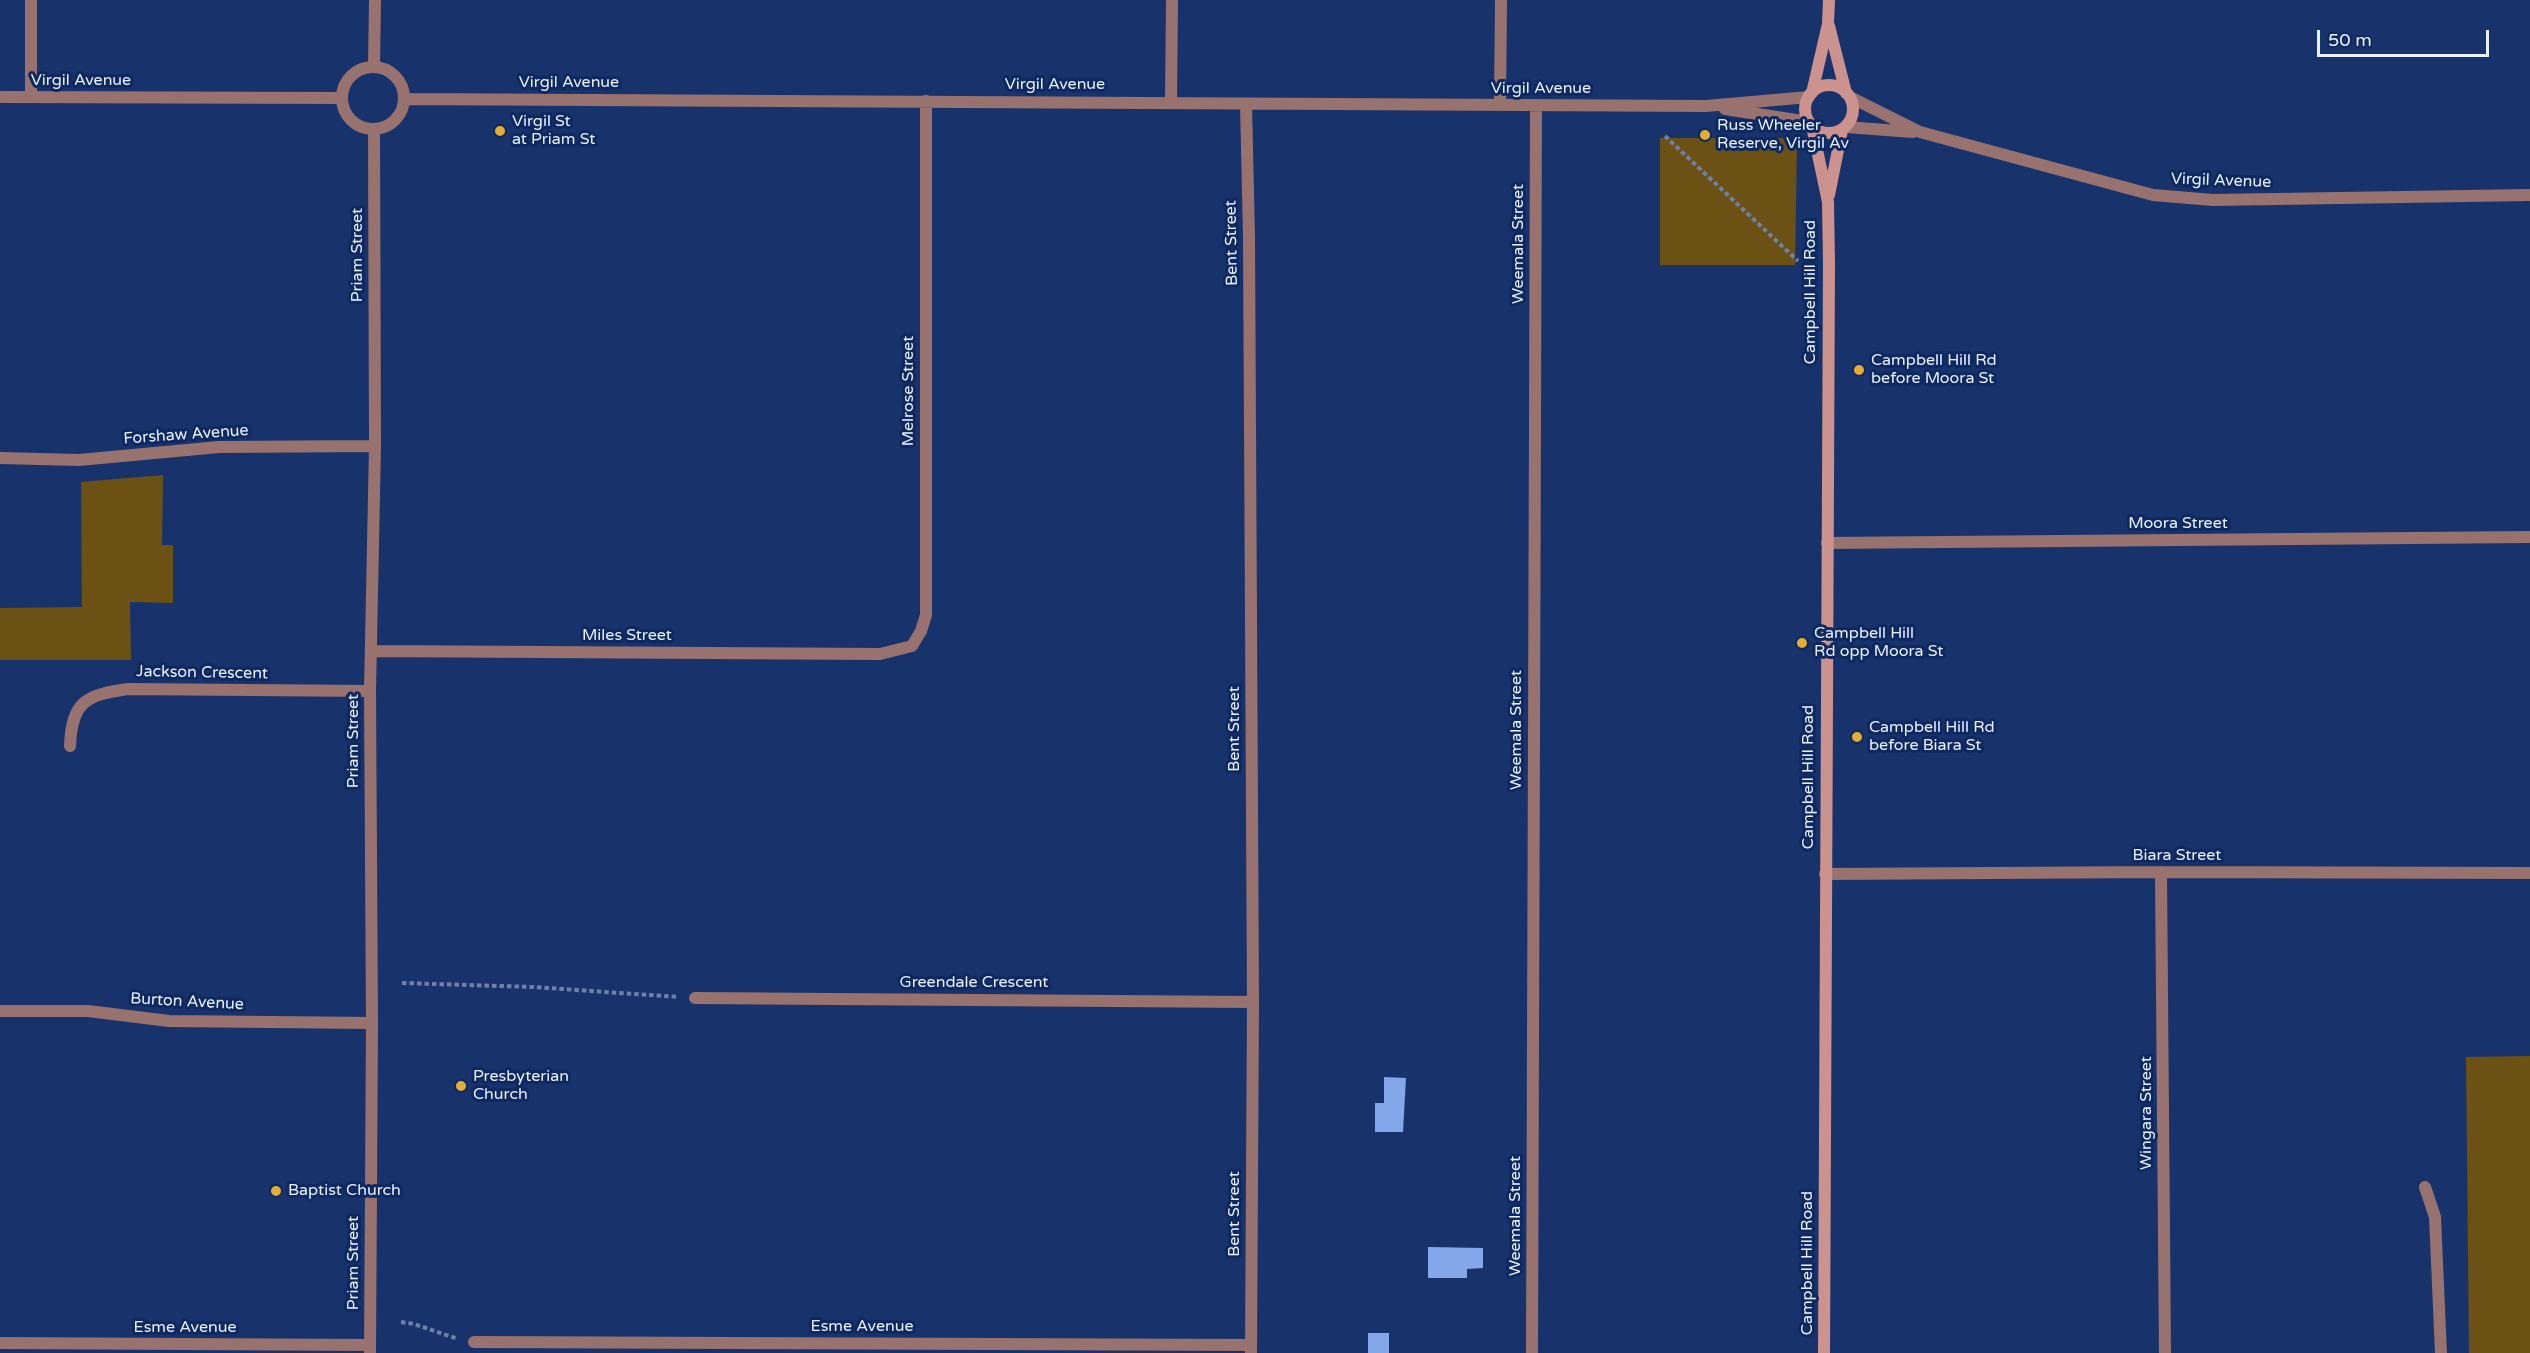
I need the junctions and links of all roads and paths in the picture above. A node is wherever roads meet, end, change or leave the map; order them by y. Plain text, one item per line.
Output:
1 (31, 0) edge
2 (375, 0) edge
3 (1172, 0) edge
4 (1501, 0) edge
5 (1829, 0) edge
6 (1828, 24) junction
7 (374, 68) junction
8 (1811, 94) junction
9 (1848, 95) junction
10 (0, 97) edge
11 (31, 97) junction
12 (342, 98) junction
13 (404, 99) junction
14 (926, 101) junction
15 (1171, 103) junction
16 (1246, 104) junction
17 (1500, 105) junction
18 (1536, 106) junction
19 (1706, 106) junction
20 (1810, 124) junction
21 (1844, 128) junction
22 (374, 130) junction
23 (1920, 132) junction
24 (1665, 136) dead end
25 (2530, 195) edge
26 (1828, 202) junction
27 (1798, 261) dead end
28 (375, 446) junction
29 (0, 458) edge
30 (2530, 537) edge
31 (1827, 543) junction
32 (372, 651) junction
33 (880, 654) joint
34 (370, 691) junction
35 (70, 746) dead end
36 (2161, 872) junction
37 (2530, 873) edge
38 (1825, 874) junction
39 (402, 983) dead end
40 (695, 998) joint
41 (1253, 1002) junction
42 (0, 1011) edge
43 (372, 1023) junction
44 (2425, 1187) dead end
45 (401, 1322) dead end
46 (474, 1342) joint
47 (0, 1343) edge
48 (370, 1349) edge
49 (1251, 1349) edge
50 (1532, 1353) edge
51 (1824, 1353) edge
52 (2165, 1353) edge
53 (2441, 1353) edge

1 - 11 street
2 - 7 street
3 - 15 street
4 - 17 street
5 - 6 street
6 - 8 street
6 - 9 street
7 - 12 street
7 - 13 street
8 - 9 street
8 - 19 street, Virgil Avenue
8 - 20 street
9 - 21 street
9 - 23 street, Virgil Avenue
10 - 11 street, Virgil Avenue
11 - 12 street, Virgil Avenue
12 - 22 street
13 - 14 street, Virgil Avenue
13 - 22 street
14 - 15 street, Virgil Avenue
14 - 33 street, Melrose Street
15 - 16 street, Virgil Avenue
16 - 17 street, Virgil Avenue
16 - 41 street, Bent Street
17 - 18 street, Virgil Avenue
18 - 19 street, Virgil Avenue
18 - 50 street, Weemala Street
19 - 20 street, Virgil Avenue
20 - 21 street
20 - 26 street, Campbell Hill Road
21 - 23 street, Virgil Avenue
21 - 26 street, Campbell Hill Road
22 - 28 street, Priam Street
23 - 25 street, Virgil Avenue
24 - 27 path
26 - 31 street, Campbell Hill Road
28 - 29 street, Forshaw Avenue
28 - 32 street, Priam Street
30 - 31 street, Moora Street
31 - 38 street, Campbell Hill Road
32 - 33 street, Miles Street
32 - 34 street, Priam Street
34 - 35 street, Jackson Crescent
34 - 43 street, Priam Street
36 - 37 street, Biara Street
36 - 38 street, Biara Street
36 - 52 street, Wingara Street
38 - 51 street, Campbell Hill Road
39 - 40 path
40 - 41 street, Greendale Crescent
41 - 49 street, Bent Street
42 - 43 street, Burton Avenue
43 - 48 street, Priam Street
44 - 53 street
45 - 46 path
46 - 49 street, Esme Avenue
47 - 48 street, Esme Avenue

